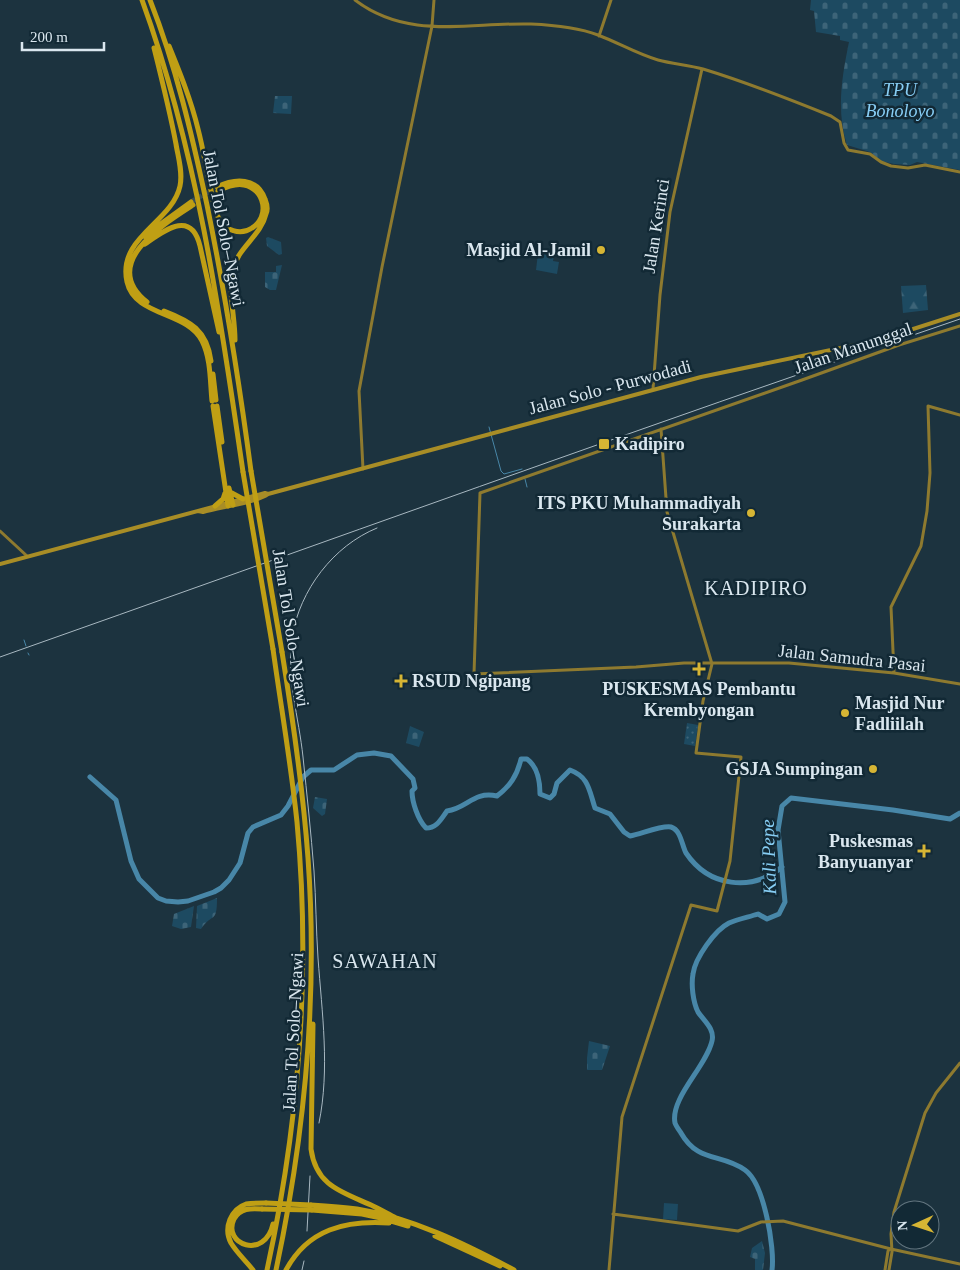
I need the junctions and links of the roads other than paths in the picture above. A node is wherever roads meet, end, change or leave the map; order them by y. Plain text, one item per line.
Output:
1 (142, 0) edge
2 (150, 0) edge
3 (355, 0) edge
4 (434, 0) edge
5 (611, 0) edge
6 (146, 12) junction
7 (160, 25) junction
8 (432, 26) junction
9 (599, 36) junction
10 (702, 69) junction
11 (960, 172) edge
12 (138, 241) junction
13 (140, 248) junction
14 (960, 314) edge
15 (960, 326) edge
16 (235, 355) junction
17 (227, 361) junction
18 (653, 389) junction
19 (215, 403) junction
20 (960, 415) edge
21 (662, 429) junction
22 (363, 469) junction
23 (228, 492) junction
24 (268, 494) junction
25 (243, 499) junction
26 (230, 504) junction
27 (212, 508) junction
28 (0, 531) edge
29 (27, 556) junction
30 (0, 564) edge
31 (712, 664) junction
32 (894, 673) junction
33 (960, 684) edge
34 (311, 1006) junction
35 (960, 1063) edge
36 (288, 1154) junction
37 (898, 1200) edge
38 (312, 1207) junction
39 (613, 1214) junction
40 (396, 1221) junction
41 (890, 1249) edge
42 (890, 1250) edge
43 (891, 1250) edge
44 (896, 1250) edge
45 (960, 1264) edge
46 (254, 1270) edge
47 (267, 1270) edge
48 (276, 1270) edge
49 (286, 1270) edge
50 (507, 1270) edge
51 (514, 1270) edge
52 (609, 1270) edge
53 (885, 1270) edge
54 (889, 1270) edge

1 - 6 highway, Jalan Tol Solo–Ngawi
2 - 7 highway, Jalan Tol Solo–Ngawi
3 - 8 street
4 - 8 street
5 - 9 street
6 - 12 highway
6 - 17 highway, Jalan Tol Solo–Ngawi
7 - 16 highway, Jalan Tol Solo–Ngawi
7 - 16 highway
8 - 9 street
8 - 22 street
9 - 10 street
10 - 11 street
10 - 18 street, Jalan Kerinci
12 - 13 highway
12 - 19 highway
13 - 17 highway
13 - 19 highway
14 - 18 main road, Jalan Solo - Purwodadi
15 - 21 street, Jalan Manunggal
16 - 34 highway, Jalan Tol Solo–Ngawi, bridge
17 - 36 highway, Jalan Tol Solo–Ngawi, bridge
18 - 22 main road, Jalan Solo - Purwodadi
19 - 23 highway
20 - 32 street
21 - 31 street
21 - 31 street, Jalan Samudra Pasai
22 - 24 main road, Jalan Solo - Purwodadi
23 - 25 highway
23 - 26 highway
23 - 27 highway
24 - 25 main road, Jalan Solo - Purwodadi
24 - 26 main road, Jalan Solo - Purwodadi
25 - 26 main road, Jalan Solo - Purwodadi
26 - 27 main road, Jalan Solo - Purwodadi
27 - 29 main road, Jalan Solo - Purwodadi
28 - 29 street
29 - 30 main road, Jalan Solo - Purwodadi
31 - 32 street, Jalan Samudra Pasai
31 - 39 street
32 - 33 street, Jalan Samudra Pasai
34 - 40 highway
34 - 48 highway, Jalan Tol Solo–Ngawi
35 - 37 street
36 - 38 highway, bridge
36 - 47 highway, Jalan Tol Solo–Ngawi
38 - 40 highway
38 - 46 highway, bridge
39 - 41 street
39 - 52 street
40 - 49 highway
40 - 50 highway
40 - 51 highway
42 - 53 street
43 - 54 street
44 - 45 street

